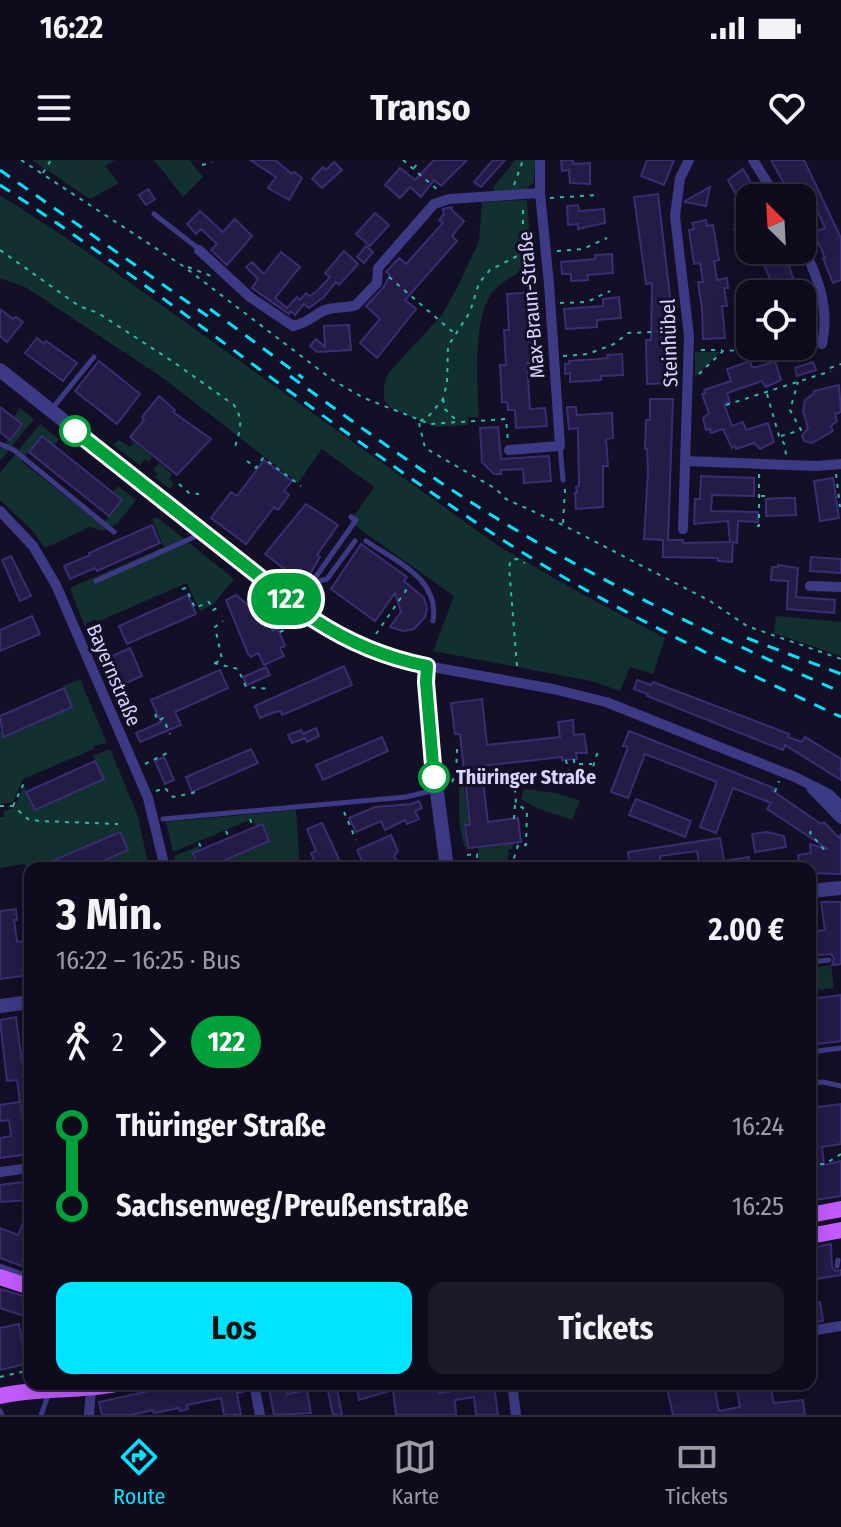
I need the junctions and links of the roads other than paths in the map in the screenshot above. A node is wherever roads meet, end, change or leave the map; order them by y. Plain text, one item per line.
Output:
1 (540, 160) edge
2 (689, 160) edge
3 (753, 160) edge
4 (768, 184) edge
5 (540, 196) junction
6 (154, 214) dead end
7 (199, 250) joint
8 (812, 264) edge
9 (824, 350) road end
10 (94, 357) dead end
11 (0, 370) edge
12 (51, 411) junction
13 (0, 444) edge
14 (560, 446) junction
15 (509, 450) road end
16 (686, 461) junction
17 (841, 464) edge
18 (563, 480) road end
19 (0, 511) edge
20 (351, 517) dead end
21 (683, 529) dead end
22 (114, 532) dead end
23 (204, 533) junction
24 (355, 541) dead end
25 (366, 541) dead end
26 (96, 581) dead end
27 (311, 583) junction
28 (810, 586) dead end
29 (841, 587) edge
30 (295, 606) junction
31 (433, 621) dead end
32 (427, 666) junction
33 (807, 784) junction
34 (436, 790) junction
35 (841, 806) edge
36 (163, 819) dead end
37 (841, 819) edge
38 (164, 862) edge
39 (446, 862) edge
40 (841, 888) edge
41 (816, 890) edge
42 (829, 960) dead end
43 (816, 961) edge
44 (24, 1003) edge
45 (0, 1006) edge
46 (841, 1048) edge
47 (818, 1051) dead end
48 (816, 1083) edge
49 (841, 1086) edge
50 (24, 1169) edge
51 (0, 1172) edge
52 (841, 1209) edge
53 (816, 1214) edge
54 (841, 1220) edge
55 (816, 1224) edge
56 (841, 1230) edge
57 (816, 1235) edge
58 (0, 1272) edge
59 (24, 1280) edge
60 (841, 1326) edge
61 (816, 1330) edge
62 (44, 1390) edge
63 (51, 1390) edge
64 (95, 1390) edge
65 (255, 1390) edge
66 (513, 1390) edge
67 (0, 1396) edge
68 (41, 1415) edge
69 (89, 1415) edge
70 (260, 1415) edge
71 (516, 1415) edge

1 - 5 street, Max-Braun-Straße
2 - 16 street, Steinhübel
3 - 4 street
5 - 7 street
5 - 14 street, Max-Braun-Straße
6 - 7 lane
8 - 9 street
10 - 12 lane
11 - 12 street
12 - 23 street
13 - 22 lane
14 - 15 street
14 - 18 lane, Max-Braun-Straße
16 - 17 street
16 - 21 street, Steinhübel
19 - 38 street, Bayernstraße
20 - 27 lane
23 - 26 lane
23 - 30 street
24 - 27 lane
25 - 31 lane
27 - 30 lane
28 - 29 street
30 - 32 street
32 - 33 street
32 - 34 street
33 - 35 street
33 - 37 street
34 - 36 lane
34 - 39 street
40 - 41 street
42 - 43 lane
44 - 45 street
46 - 47 lane
48 - 49 lane
50 - 51 street
52 - 53 main road
54 - 55 lane
56 - 57 main road
58 - 59 main road
60 - 61 street
62 - 67 main road
63 - 68 lane
64 - 69 street
65 - 70 street
66 - 71 street

